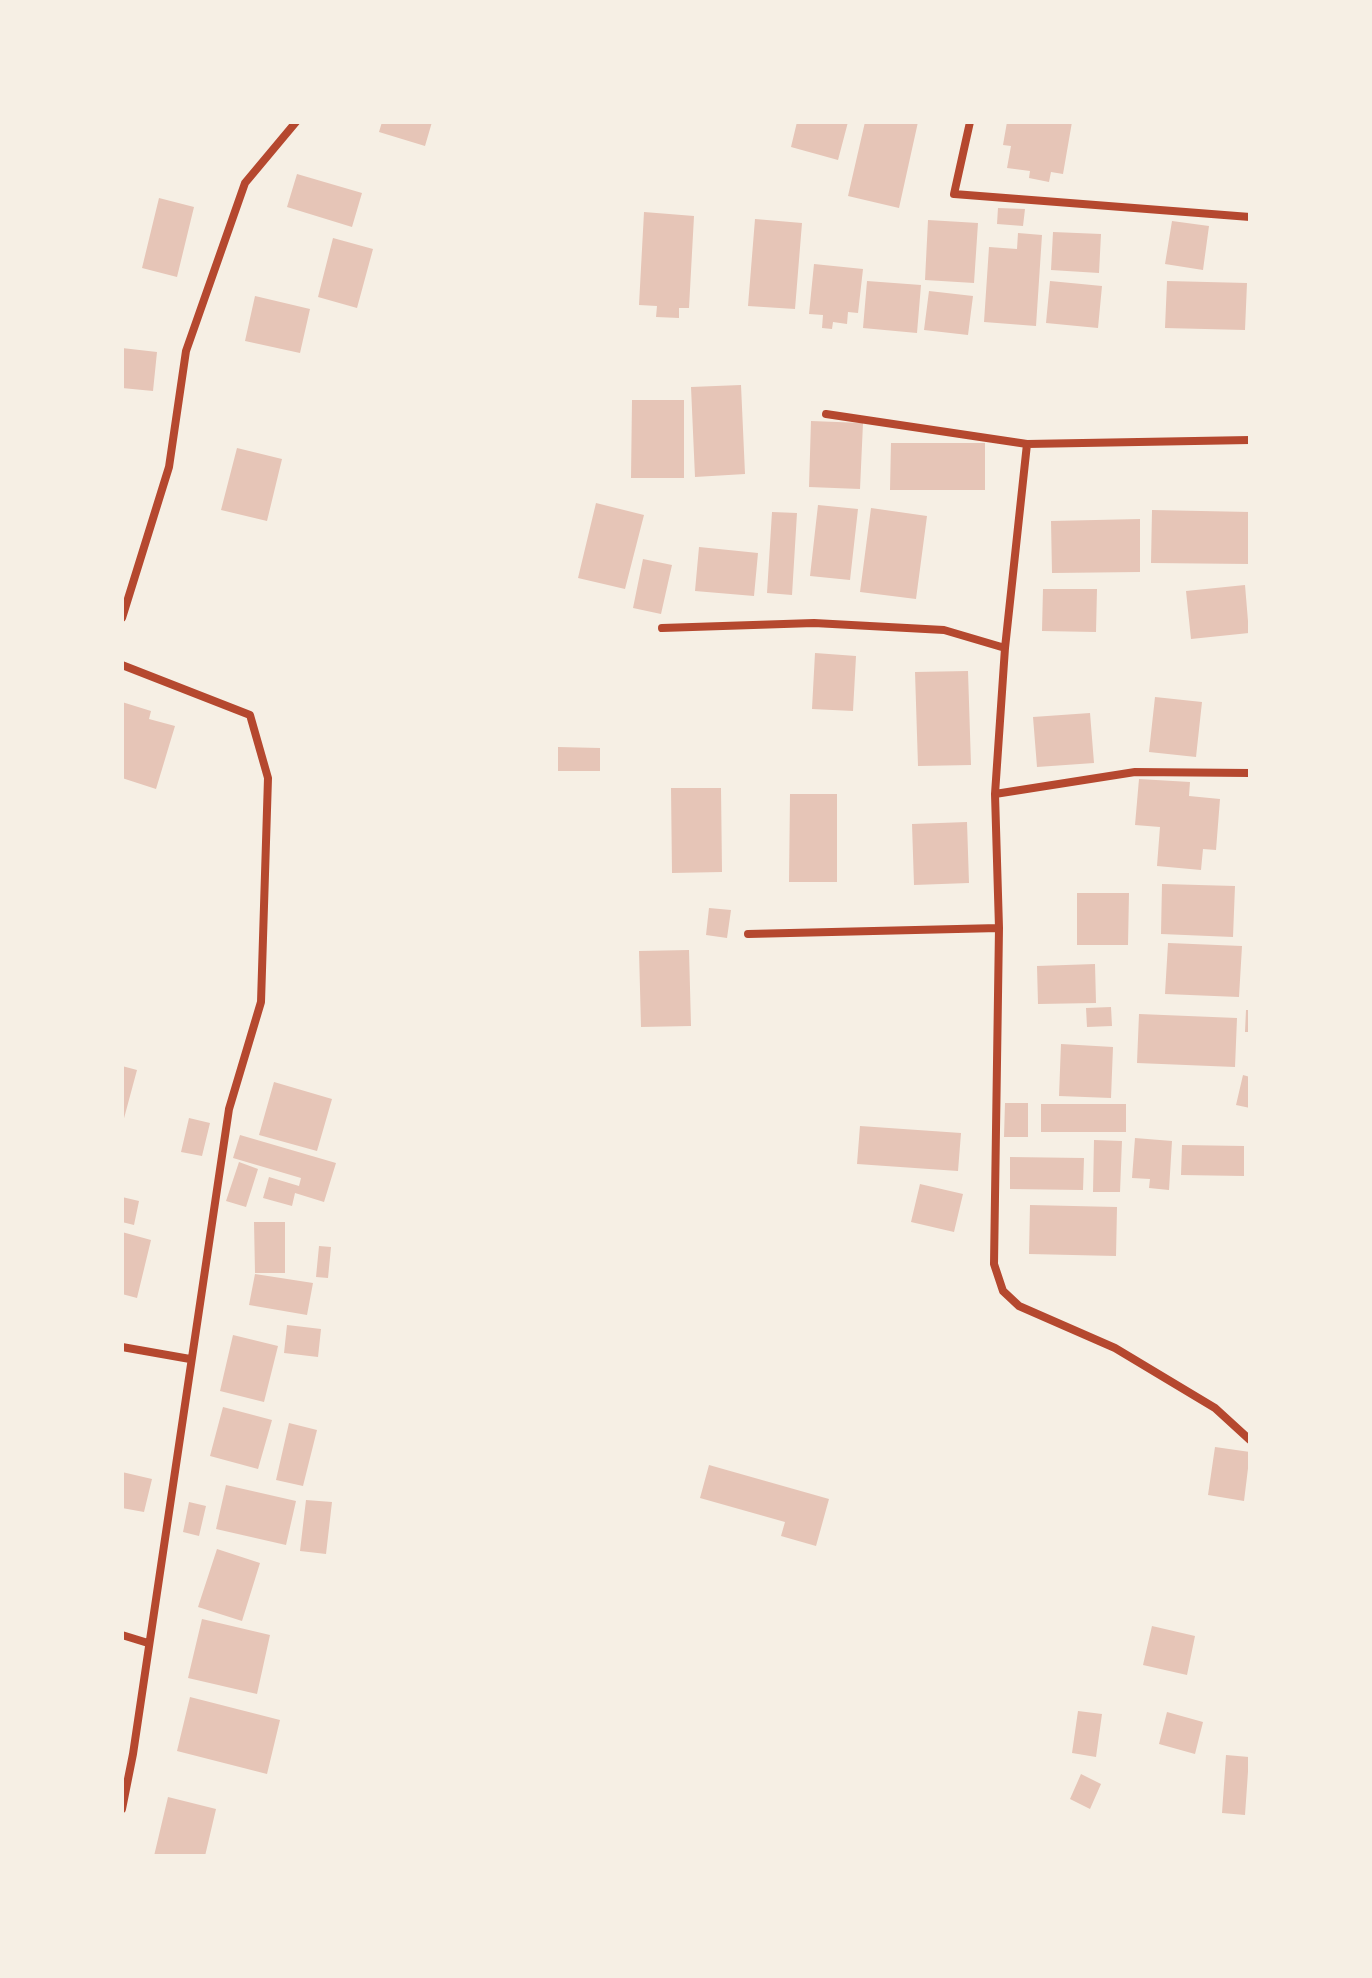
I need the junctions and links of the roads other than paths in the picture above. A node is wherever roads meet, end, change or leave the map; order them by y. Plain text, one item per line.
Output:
1 (296, 122) edge
2 (970, 122) edge
3 (1250, 217) edge
4 (826, 414) dead end
5 (1250, 440) edge
6 (1027, 444) junction
7 (122, 618) edge
8 (662, 628) dead end
9 (1005, 648) junction
10 (122, 665) edge
11 (1250, 773) edge
12 (995, 794) junction
13 (999, 928) junction
14 (748, 934) dead end
15 (122, 1347) edge
16 (190, 1359) junction
17 (1250, 1440) edge
18 (122, 1635) edge
19 (148, 1643) junction
20 (122, 1809) edge

1 - 7 street
2 - 3 street
4 - 6 street
5 - 6 street
6 - 9 street
8 - 9 street
9 - 12 street
10 - 16 street
11 - 12 street
12 - 13 street
13 - 14 street
13 - 17 street
15 - 16 street
16 - 19 street
18 - 19 street
19 - 20 street

